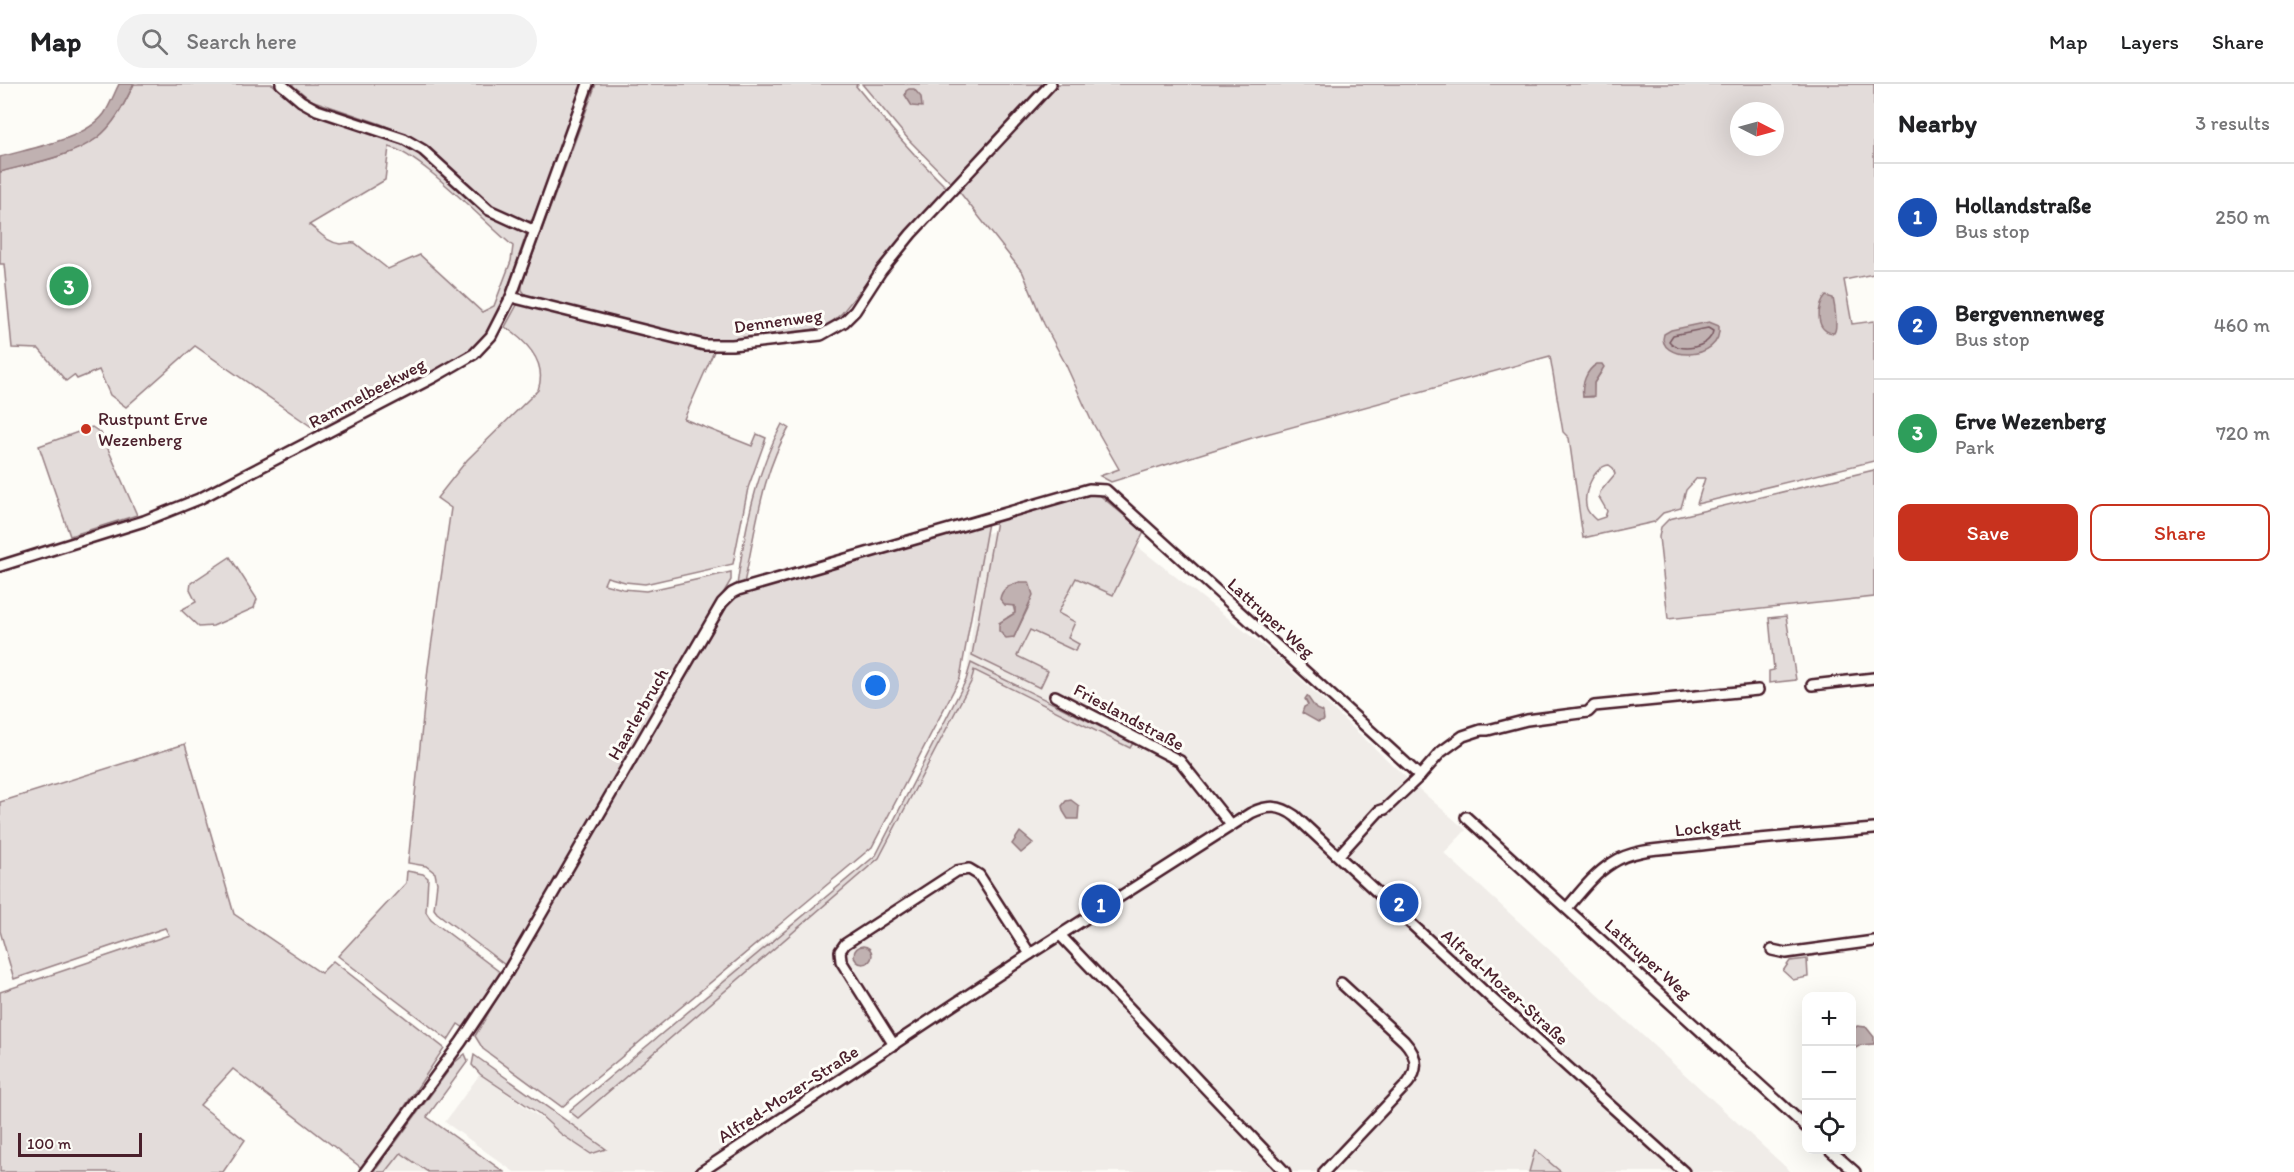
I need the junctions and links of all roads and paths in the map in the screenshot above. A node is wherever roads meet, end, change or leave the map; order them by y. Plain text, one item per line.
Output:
1 (281, 84) edge
2 (588, 84) edge
3 (1051, 84) edge
4 (535, 231) junction
5 (511, 297) junction
6 (1098, 489) joint
7 (0, 566) edge
8 (1874, 678) edge
9 (1812, 686) dead end
10 (1758, 690) dead end
11 (1055, 696) dead end
12 (1420, 776) junction
13 (1466, 817) dead end
14 (1232, 825) junction
15 (1874, 829) edge
16 (1339, 855) junction
17 (1567, 908) junction
18 (1060, 935) junction
19 (1874, 941) edge
20 (1772, 950) dead end
21 (1030, 954) junction
22 (1341, 983) dead end
23 (894, 1045) junction
24 (1802, 1123) edge
25 (1835, 1154) edge
26 (365, 1172) edge
27 (701, 1172) edge
28 (1285, 1172) edge
29 (1324, 1172) edge
30 (1684, 1172) edge
31 (1855, 1172) edge

1 - 4 street
2 - 4 street, Rammelbeekweg
3 - 5 street, Dennenweg
4 - 5 street, Rammelbeekweg
5 - 7 street, Rammelbeekweg
6 - 12 street, Lattruper Weg
6 - 26 street, Haarlerbruch
8 - 9 street
10 - 12 street
11 - 14 street, Frieslandstraße
12 - 16 street
13 - 17 street, Lattruper Weg
14 - 16 street, Alfred-Mozer-Straße
14 - 18 street, Alfred-Mozer-Straße
15 - 17 street, Lockgatt
16 - 30 street, Alfred-Mozer-Straße
17 - 24 street, Lattruper Weg
18 - 21 street, Alfred-Mozer-Straße
18 - 28 street
19 - 20 street
21 - 23 street, Alfred-Mozer-Straße
21 - 23 street
22 - 29 street
23 - 27 street, Alfred-Mozer-Straße
25 - 31 street

